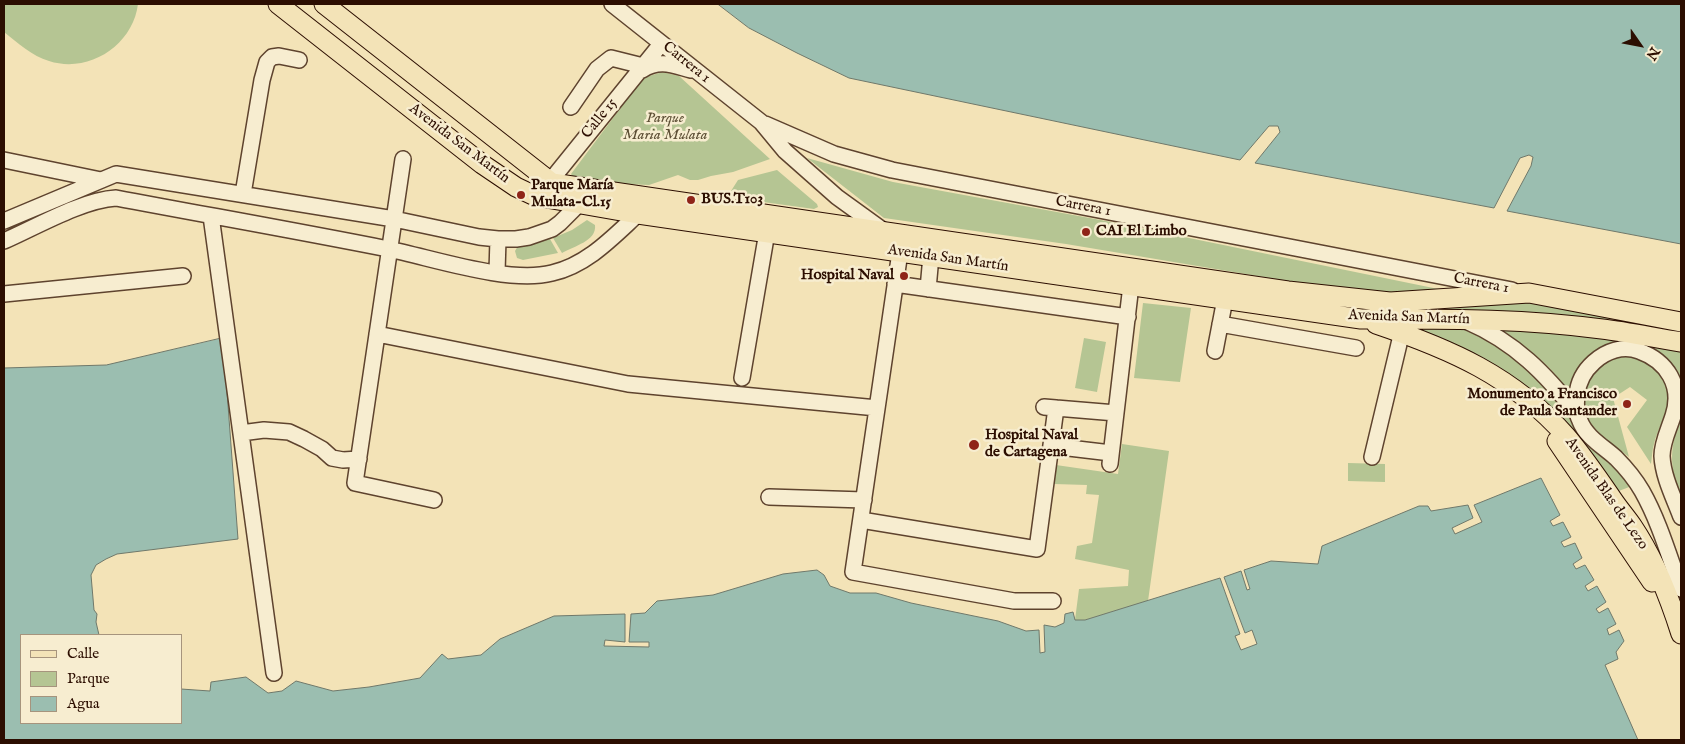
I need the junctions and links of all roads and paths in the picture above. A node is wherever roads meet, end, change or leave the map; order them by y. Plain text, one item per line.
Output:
1 (278, 4) edge
2 (612, 4) edge
3 (330, 6) edge
4 (661, 44) junction
5 (299, 60) dead end
6 (640, 70) junction
7 (695, 71) junction
8 (571, 107) dead end
9 (761, 122) junction
10 (403, 159) dead end
11 (4, 160) edge
12 (101, 180) junction
13 (74, 191) junction
14 (549, 191) junction
15 (236, 193) junction
16 (264, 198) junction
17 (579, 204) junction
18 (82, 206) junction
19 (638, 214) junction
20 (218, 217) junction
21 (394, 219) junction
22 (4, 221) edge
23 (259, 225) junction
24 (884, 231) junction
25 (767, 232) junction
26 (498, 239) junction
27 (4, 241) edge
28 (390, 249) junction
29 (900, 252) junction
30 (931, 256) junction
31 (497, 272) junction
32 (183, 276) dead end
33 (896, 284) junction
34 (1131, 286) junction
35 (928, 289) junction
36 (1529, 293) junction
37 (4, 294) edge
38 (1225, 299) junction
39 (1128, 317) junction
40 (1405, 318) junction
41 (1459, 319) junction
42 (1681, 322) edge
43 (1220, 324) junction
44 (377, 334) junction
45 (1681, 342) edge
46 (1356, 348) dead end
47 (1215, 351) dead end
48 (742, 378) dead end
49 (877, 408) junction
50 (1116, 413) junction
51 (1578, 415) junction
52 (241, 433) junction
53 (1052, 446) junction
54 (1372, 457) dead end
55 (359, 459) junction
56 (769, 497) dead end
57 (434, 500) dead end
58 (864, 500) junction
59 (1681, 517) edge
60 (861, 520) junction
61 (1681, 589) edge
62 (1053, 601) dead end
63 (1679, 625) edge
64 (274, 673) dead end

1 - 14 main road, Avenida San Martín
2 - 4 street, Carrera 1
3 - 14 main road, Avenida San Martín
4 - 6 street, Calle 15
4 - 7 street, Carrera 1
5 - 15 street
6 - 7 street
6 - 8 street
6 - 14 street, Calle 15
7 - 9 street, Carrera 1
9 - 24 street, Carrera 1
9 - 36 street, Carrera 1
10 - 21 street
11 - 12 street
12 - 13 street
12 - 15 street
13 - 18 street
13 - 22 street
14 - 17 main road, Avenida San Martín
14 - 24 main road, Avenida San Martín
15 - 16 street
15 - 20 street
16 - 21 street
16 - 23 street
17 - 19 main road, Avenida San Martín
17 - 26 street
18 - 20 street
18 - 27 street
19 - 25 main road, Avenida San Martín
19 - 31 street
20 - 23 street
20 - 52 street
21 - 26 street
21 - 28 street
23 - 28 street
24 - 29 street, Carrera 1
24 - 40 main road, Avenida San Martín
25 - 29 main road, Avenida San Martín
25 - 48 street
26 - 31 street
28 - 31 street
28 - 44 street
29 - 30 main road, Avenida San Martín
29 - 33 street
30 - 34 main road, Avenida San Martín
30 - 35 street
32 - 37 street
33 - 35 street
33 - 49 street
34 - 38 main road, Avenida San Martín
34 - 39 street
35 - 39 street
36 - 40 main road, Avenida San Martín
36 - 42 main road, Avenida San Martín
38 - 40 main road, Avenida San Martín
38 - 43 street
39 - 50 street
40 - 41 main road, Avenida San Martín
40 - 54 street
40 - 63 main road
41 - 45 main road, Avenida San Martín
41 - 51 street
43 - 46 street
43 - 47 street
44 - 49 street
44 - 55 street
49 - 58 street
50 - 53 street
50 - 53 street
51 - 59 street
51 - 61 street
52 - 55 street
52 - 64 street
53 - 60 street
55 - 57 street
56 - 58 street
58 - 60 street
60 - 62 street

